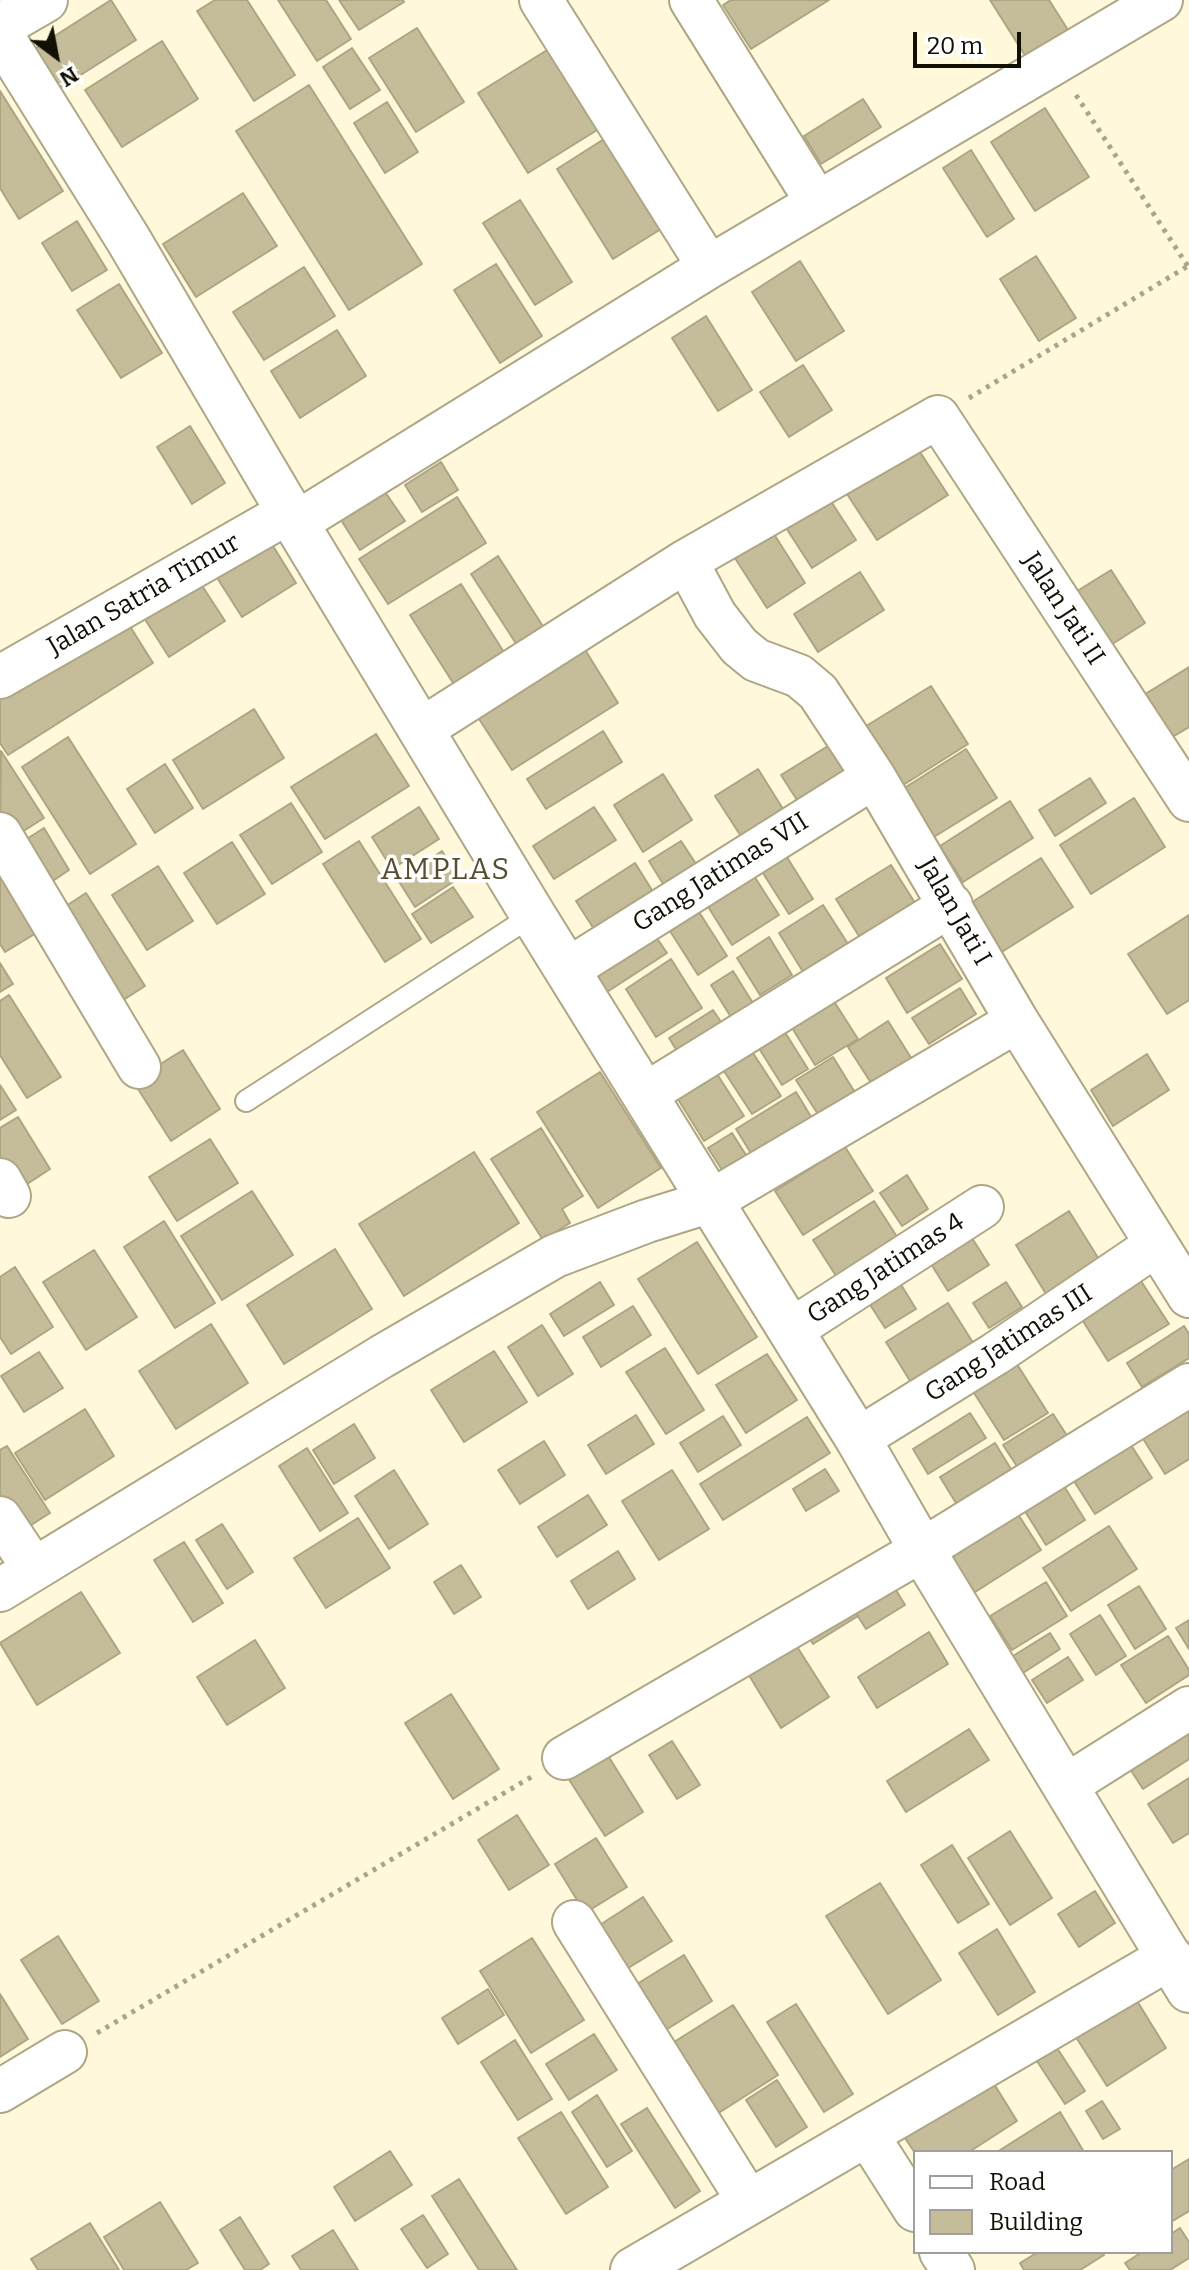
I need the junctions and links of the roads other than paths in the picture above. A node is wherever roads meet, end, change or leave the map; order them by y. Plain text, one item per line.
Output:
1 (45, 0) edge
2 (541, 0) edge
3 (691, 0) edge
4 (1135, 6) edge
5 (0, 26) edge
6 (0, 34) edge
7 (817, 202) junction
8 (709, 267) junction
9 (292, 518) junction
10 (686, 561) junction
11 (0, 677) edge
12 (422, 729) junction
13 (874, 777) junction
14 (1189, 800) edge
15 (0, 834) edge
16 (951, 905) junction
17 (533, 915) junction
18 (567, 970) junction
19 (1017, 1021) junction
20 (139, 1067) dead end
21 (644, 1095) junction
22 (246, 1101) dead end
23 (711, 1201) junction
24 (982, 1207) dead end
25 (1156, 1245) junction
26 (1189, 1296) edge
27 (791, 1330) junction
28 (1189, 1385) edge
29 (858, 1439) junction
30 (0, 1518) edge
31 (922, 1550) junction
32 (17, 1579) edge
33 (1189, 1708) edge
34 (564, 1758) road end
35 (1067, 1785) junction
36 (574, 1922) dead end
37 (1183, 1964) edge
38 (65, 2052) road end
39 (0, 2091) edge
40 (866, 2133) junction
41 (749, 2202) junction
42 (913, 2207) edge
43 (633, 2270) edge

1 - 5 street
2 - 8 street
3 - 7 street
4 - 7 street, Jalan Satria Timur
6 - 9 street
7 - 8 street, Jalan Satria Timur
8 - 9 street, Jalan Satria Timur
9 - 11 street, Jalan Satria Timur
9 - 12 street
10 - 12 street
10 - 13 street, Jalan Jati I
10 - 14 street, Jalan Jati II
12 - 17 street
13 - 16 street, Jalan Jati I
13 - 18 street, Gang Jatimas VII
15 - 20 street
16 - 19 street, Jalan Jati I
16 - 21 street
17 - 18 street
17 - 22 lane
18 - 21 street
19 - 23 street
19 - 25 street, Jalan Jati I
21 - 23 street
23 - 27 street
23 - 32 street
24 - 27 street, Gang Jatimas 4
25 - 26 street, Jalan Jati I
25 - 29 street, Gang Jatimas III
27 - 29 street
28 - 31 street
29 - 31 street
30 - 32 street
31 - 34 street
31 - 35 street
33 - 35 street
35 - 37 street
36 - 41 street
37 - 40 street
38 - 39 street
40 - 41 street
40 - 42 street
41 - 43 street

